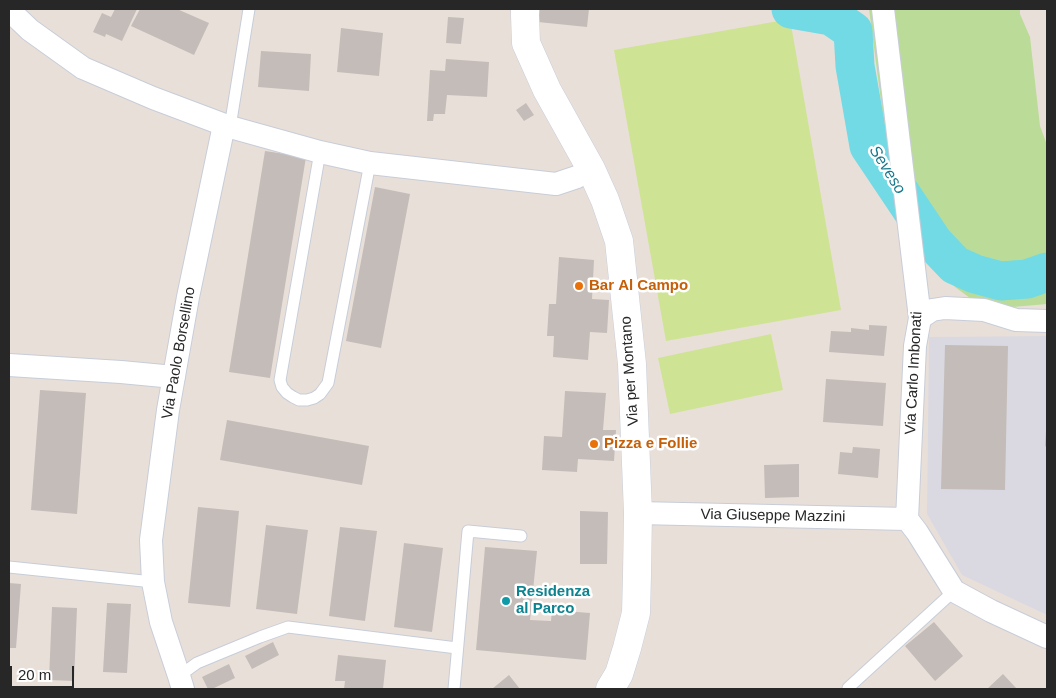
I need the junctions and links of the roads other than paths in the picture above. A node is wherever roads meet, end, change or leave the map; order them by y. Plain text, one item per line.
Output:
1 (249, 9) edge
2 (525, 9) edge
3 (883, 9) edge
4 (9, 10) edge
5 (227, 126) junction
6 (320, 152) junction
7 (370, 163) junction
8 (590, 169) junction
9 (920, 318) junction
10 (1047, 321) edge
11 (9, 365) edge
12 (174, 377) junction
13 (638, 513) junction
14 (907, 519) junction
15 (521, 536) dead end
16 (9, 568) edge
17 (153, 582) junction
18 (954, 591) junction
19 (1047, 637) edge
20 (457, 648) junction
21 (181, 682) edge
22 (848, 688) dead end
23 (454, 689) edge
24 (610, 689) edge

1 - 5 lane
2 - 8 street, Via per Montano
3 - 9 street, Via Carlo Imbonati
4 - 5 street
5 - 6 street
5 - 12 street, Via Paolo Borsellino
6 - 7 street
6 - 7 lane
7 - 8 street
8 - 13 street, Via per Montano
9 - 10 street
9 - 14 street, Via Carlo Imbonati
11 - 12 street
12 - 17 street, Via Paolo Borsellino
13 - 14 street, Via Giuseppe Mazzini
13 - 24 street, Via per Montano
14 - 18 street
15 - 20 lane
16 - 17 lane
17 - 21 street, Via Paolo Borsellino
18 - 19 street
18 - 22 lane
20 - 21 lane
20 - 23 lane

